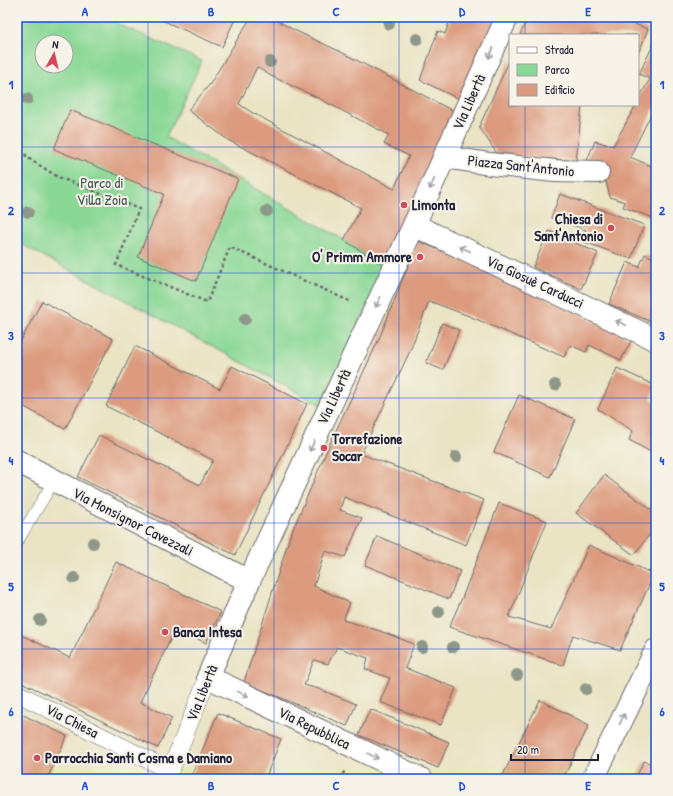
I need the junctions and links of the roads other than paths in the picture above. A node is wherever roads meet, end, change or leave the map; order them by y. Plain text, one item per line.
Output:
1 (507, 17) edge
2 (444, 157) junction
3 (598, 172) dead end
4 (414, 225) junction
5 (656, 340) edge
6 (17, 461) edge
7 (54, 481) junction
8 (17, 542) edge
9 (249, 582) junction
10 (656, 650) edge
11 (208, 677) junction
12 (17, 693) edge
13 (169, 775) edge
14 (421, 779) edge
15 (593, 779) edge

1 -> 2 street, Via Libertà
2 - 3 street, Piazza Sant'Antonio
2 -> 4 street, Via Libertà
5 -> 4 street, Via Giosuè Carducci
4 -> 9 street, Via Libertà
6 - 7 street, Via Monsignor Cavezzali
7 - 8 lane
7 - 9 street, Via Monsignor Cavezzali
9 - 11 street, Via Libertà
15 -> 10 street
11 - 13 street, Via Libertà
11 -> 14 street, Via Repubblica
12 - 13 street, Via Chiesa

